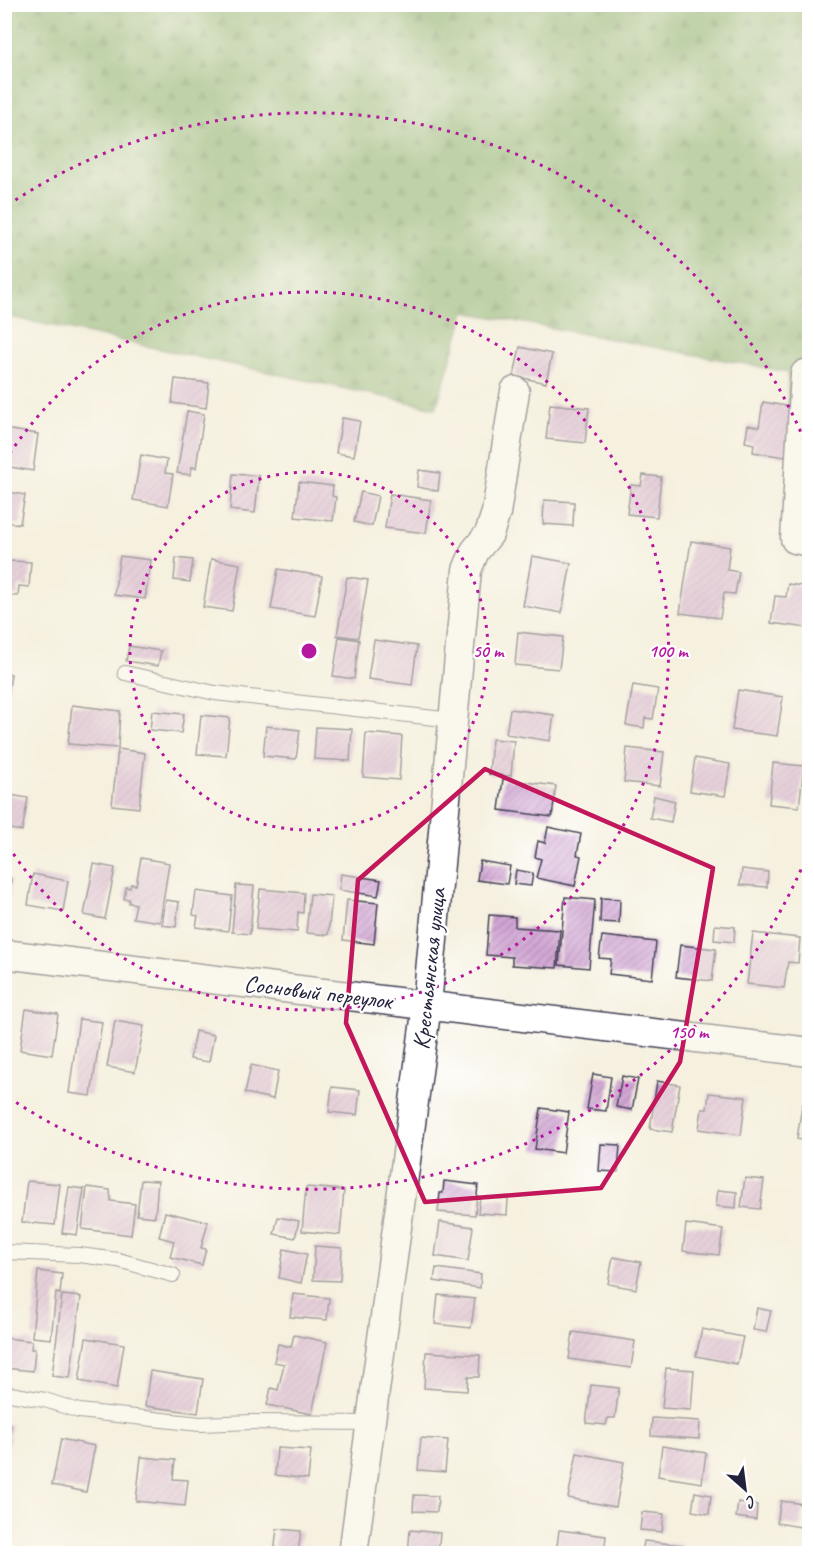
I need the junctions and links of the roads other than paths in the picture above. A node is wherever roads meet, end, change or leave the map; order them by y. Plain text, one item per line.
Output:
1 (805, 374) dead end
2 (514, 391) dead end
3 (810, 542) edge
4 (125, 673) dead end
5 (452, 720) junction
6 (4, 954) edge
7 (427, 1005) junction
8 (810, 1052) edge
9 (4, 1252) edge
10 (173, 1275) dead end
11 (4, 1393) edge
12 (371, 1423) junction
13 (353, 1554) edge

1 - 3 street
2 - 5 street, Крестьянская улица
4 - 5 lane
5 - 7 street, Крестьянская улица
6 - 7 street, Сосновый переулок
7 - 8 street, Сосновый переулок
7 - 12 street, Крестьянская улица
9 - 10 lane
11 - 12 lane
12 - 13 street, Крестьянская улица

